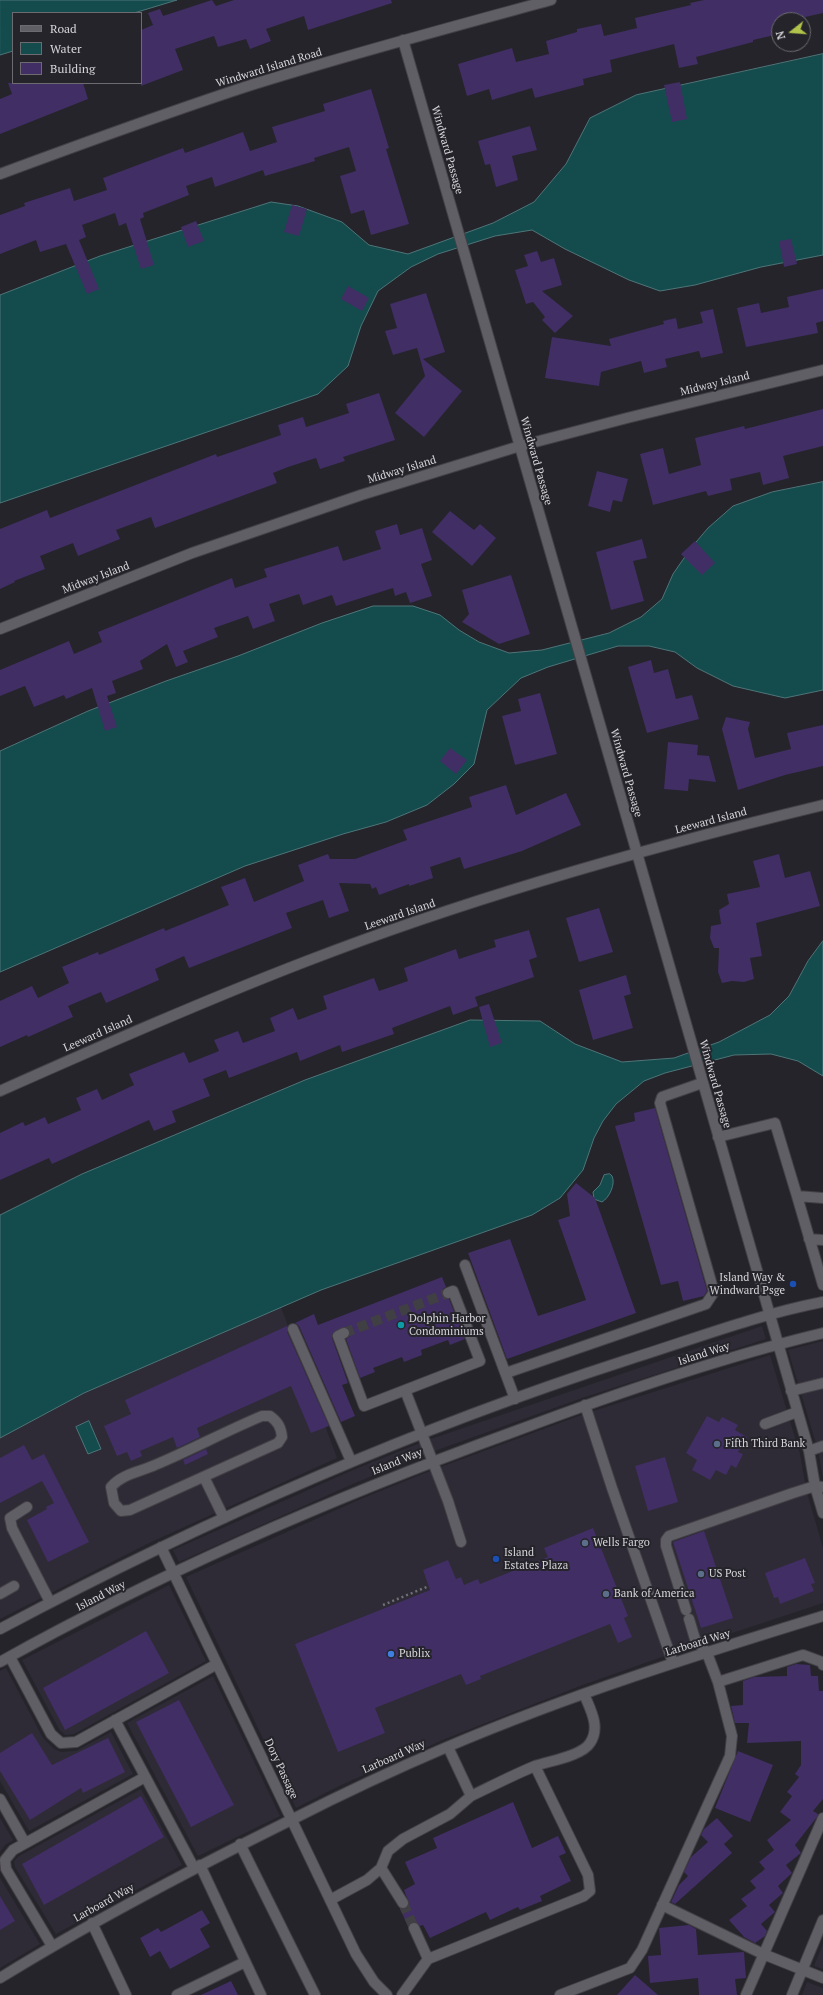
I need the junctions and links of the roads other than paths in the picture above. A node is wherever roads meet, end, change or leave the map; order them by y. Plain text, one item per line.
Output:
1 (551, 0) edge
2 (403, 40) junction
3 (0, 174) edge
4 (823, 370) edge
5 (520, 446) junction
6 (0, 629) edge
7 (823, 805) edge
8 (637, 853) junction
9 (702, 1084) junction
10 (0, 1091) edge
11 (718, 1137) junction
12 (797, 1196) junction
13 (823, 1198) edge
14 (809, 1239) junction
15 (823, 1240) edge
16 (465, 1265) dead end
17 (823, 1285) edge
18 (448, 1293) dead end
19 (823, 1302) edge
20 (769, 1315) junction
21 (293, 1329) dead end
22 (344, 1333) dead end
23 (823, 1333) edge
24 (777, 1344) junction
25 (506, 1373) junction
26 (823, 1383) edge
27 (405, 1390) junction
28 (791, 1391) junction
29 (515, 1399) junction
30 (585, 1405) junction
31 (797, 1412) junction
32 (765, 1424) dead end
33 (422, 1433) junction
34 (823, 1446) edge
35 (809, 1451) junction
36 (351, 1461) junction
37 (432, 1461) junction
38 (204, 1476) junction
39 (819, 1487) edge
40 (27, 1507) dead end
41 (823, 1513) edge
42 (224, 1518) junction
43 (461, 1542) dead end
44 (161, 1547) junction
45 (174, 1573) junction
46 (14, 1586) dead end
47 (0, 1594) edge
48 (50, 1602) junction
49 (823, 1616) edge
50 (0, 1629) edge
51 (707, 1653) junction
52 (10, 1657) junction
53 (0, 1662) edge
54 (674, 1663) junction
55 (217, 1664) junction
56 (823, 1665) edge
57 (718, 1682) junction
58 (584, 1694) junction
59 (116, 1720) junction
60 (448, 1747) junction
61 (535, 1766) junction
62 (145, 1777) junction
63 (471, 1796) junction
64 (0, 1799) edge
65 (823, 1818) edge
66 (292, 1820) junction
67 (25, 1843) junction
68 (240, 1844) junction
69 (197, 1866) junction
70 (381, 1868) junction
71 (330, 1900) junction
72 (403, 1903) tunnel mouth
73 (662, 1905) junction
74 (823, 1920) edge
75 (92, 1923) junction
76 (414, 1928) tunnel mouth
77 (52, 1946) junction
78 (763, 1954) junction
79 (428, 1959) junction
80 (245, 1962) junction
81 (802, 1971) junction
82 (0, 1978) edge
83 (823, 1978) edge
84 (126, 1995) edge
85 (178, 1995) edge
86 (261, 1995) edge
87 (315, 1995) edge
88 (388, 1995) edge
89 (402, 1995) edge
90 (560, 1995) edge
91 (746, 1995) edge
92 (792, 1995) edge

1 - 2 street, Windward Island Road
2 - 3 street, Windward Island Road
2 - 5 street, Windward Passage
4 - 5 street, Midway Island
5 - 6 street, Midway Island
5 - 8 street, Windward Passage
7 - 8 street, Leeward Island
8 - 9 street, Windward Passage
8 - 10 street, Leeward Island
9 - 11 street, Windward Passage
9 - 25 street
11 - 12 street
11 - 20 street, Windward Passage
12 - 13 street
12 - 14 street
14 - 15 street
14 - 17 street
16 - 25 street
18 - 27 street
19 - 20 street, Island Way
20 - 24 street, Windward Passage
20 - 29 street, Island Way
21 - 36 street
22 - 27 street
23 - 24 street, Island Way
24 - 28 street, Windward Passage
24 - 30 street, Island Way
25 - 29 street
26 - 28 street
27 - 33 street
28 - 31 street, Windward Passage
29 - 33 street, Island Way
30 - 37 street, Island Way
30 - 54 street
31 - 32 street
31 - 35 street, Windward Passage
33 - 36 street, Island Way
33 - 37 street
34 - 35 street
35 - 39 street, Windward Passage
36 - 42 street, Island Way
37 - 43 street
37 - 45 street, Island Way
38 - 38 street
38 - 42 street
39 - 41 street, Windward Passage
39 - 51 street
40 - 48 street
42 - 44 street, Island Way
44 - 45 street, Dory Passage
44 - 48 street, Island Way
45 - 52 street, Island Way
45 - 55 street, Dory Passage
46 - 47 street
48 - 50 street, Island Way
49 - 51 street, Larboard Way
51 - 54 street, Larboard Way
51 - 57 street
52 - 53 street, Island Way
52 - 59 street
54 - 58 street, Larboard Way
55 - 59 street
55 - 66 street, Dory Passage
56 - 57 street
57 - 73 street
58 - 60 street, Larboard Way
58 - 61 street
59 - 62 street
60 - 63 street
60 - 66 street, Larboard Way
61 - 63 street
61 - 79 street
62 - 67 street
62 - 69 street
63 - 70 street
64 - 67 street
65 - 78 street
66 - 68 street, Larboard Way
66 - 71 street, Dory Passage
67 - 77 street
68 - 69 street, Larboard Way
68 - 87 street
69 - 75 street, Larboard Way
69 - 80 street
70 - 71 street
70 - 72 street
71 - 88 street, Dory Passage
73 - 78 street
73 - 90 street
74 - 81 street
75 - 77 street, Larboard Way
75 - 84 street
76 - 79 street
77 - 82 street, Larboard Way
78 - 81 street
78 - 91 street
79 - 89 street
80 - 85 street
80 - 86 street
81 - 83 street
81 - 92 street

